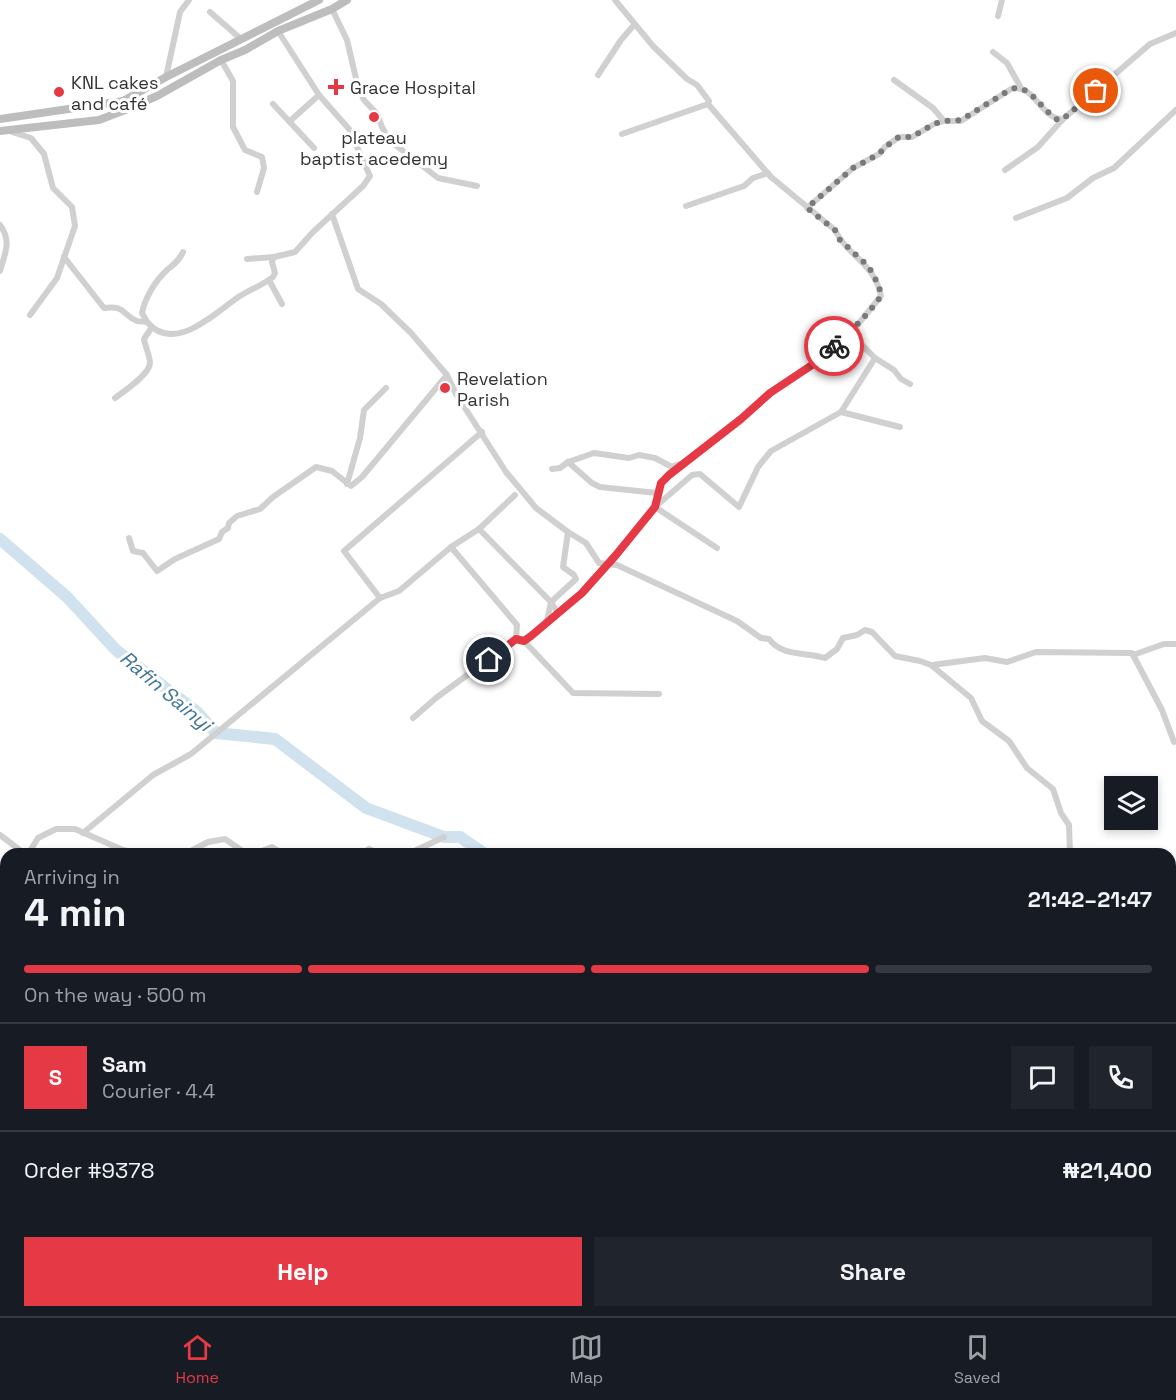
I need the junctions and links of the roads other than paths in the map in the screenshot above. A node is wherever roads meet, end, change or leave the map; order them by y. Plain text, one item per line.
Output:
1 (189, 0) edge
2 (319, 0) edge
3 (347, 0) edge
4 (615, 0) edge
5 (1002, 0) edge
6 (332, 9) junction
7 (210, 12) dead end
8 (998, 16) dead end
9 (634, 25) junction
10 (278, 31) junction
11 (1176, 33) edge
12 (241, 39) junction
13 (993, 52) dead end
14 (221, 60) junction
15 (598, 75) dead end
16 (166, 76) junction
17 (894, 80) dead end
18 (1021, 88) junction
19 (319, 95) junction
20 (273, 104) dead end
21 (708, 104) junction
22 (1176, 110) edge
23 (0, 119) edge
24 (1063, 119) junction
25 (290, 121) junction
26 (944, 121) junction
27 (1, 131) edge
28 (622, 134) dead end
29 (314, 148) dead end
30 (1005, 170) dead end
31 (768, 173) junction
32 (477, 186) dead end
33 (257, 192) dead end
34 (686, 206) dead end
35 (807, 208) junction
36 (332, 214) junction
37 (1016, 218) dead end
38 (0, 225) edge
39 (183, 252) dead end
40 (274, 257) junction
41 (64, 258) junction
42 (247, 260) dead end
43 (0, 271) edge
44 (269, 280) junction
45 (282, 304) dead end
46 (30, 315) dead end
47 (149, 324) junction
48 (849, 332) junction
49 (875, 358) junction
50 (447, 375) junction
51 (910, 384) dead end
52 (386, 387) dead end
53 (115, 398) dead end
54 (841, 412) junction
55 (900, 427) dead end
56 (482, 432) junction
57 (688, 461) junction
58 (568, 462) junction
59 (552, 469) dead end
60 (347, 484) junction
61 (657, 493) junction
62 (515, 495) dead end
63 (655, 507) junction
64 (479, 529) junction
65 (567, 532) junction
66 (129, 538) dead end
67 (451, 547) junction
68 (717, 548) dead end
69 (608, 563) junction
70 (380, 598) junction
71 (551, 602) junction
72 (558, 613) junction
73 (547, 622) junction
74 (516, 639) junction
75 (524, 641) junction
76 (1176, 644) edge
77 (1133, 654) junction
78 (931, 665) junction
79 (659, 694) dead end
80 (413, 718) dead end
81 (1174, 742) dead end
82 (83, 833) junction
83 (0, 835) edge
84 (444, 837) dead end
85 (18, 848) edge
86 (30, 848) edge
87 (118, 848) edge
88 (196, 848) edge
89 (238, 848) edge
90 (421, 848) edge
91 (1070, 848) edge

1 - 16 street
2 - 12 main road
3 - 6 main road
4 - 9 street
5 - 8 street
6 - 10 main road
6 - 32 street
7 - 12 street
9 - 15 street
9 - 21 street
10 - 14 main road
10 - 19 street
11 - 24 street
12 - 16 main road
13 - 18 street
14 - 27 main road
14 - 33 street
16 - 23 main road
17 - 26 street
18 - 24 street
18 - 26 street
19 - 25 street
19 - 36 street
20 - 25 street
21 - 28 street
21 - 31 street
22 - 37 street
24 - 30 street
25 - 29 street
26 - 35 street
27 - 41 street
31 - 34 street
31 - 35 street
35 - 48 street
36 - 40 street
36 - 50 street
38 - 43 street
39 - 47 street
40 - 42 street
40 - 44 street
41 - 46 street
41 - 47 street
44 - 45 street
44 - 47 street
47 - 53 street
48 - 49 street
48 - 57 street
49 - 51 street
49 - 54 street
50 - 56 street
50 - 60 street
52 - 60 street
54 - 55 street
54 - 63 street
56 - 65 street
56 - 70 street
57 - 58 street
57 - 61 street
58 - 59 street
58 - 61 street
60 - 66 street
61 - 63 street
62 - 64 street
63 - 68 street
63 - 69 street
64 - 67 street
64 - 71 street
65 - 69 street
65 - 71 street
67 - 70 street
67 - 74 street
69 - 72 street
69 - 78 street
70 - 82 street
71 - 72 street
71 - 73 street
72 - 73 street
73 - 75 street
74 - 75 street
74 - 80 street
75 - 79 street
76 - 77 street
77 - 78 street
77 - 81 street
78 - 91 street
82 - 86 street
82 - 87 street
83 - 85 street
84 - 90 street
88 - 89 street

